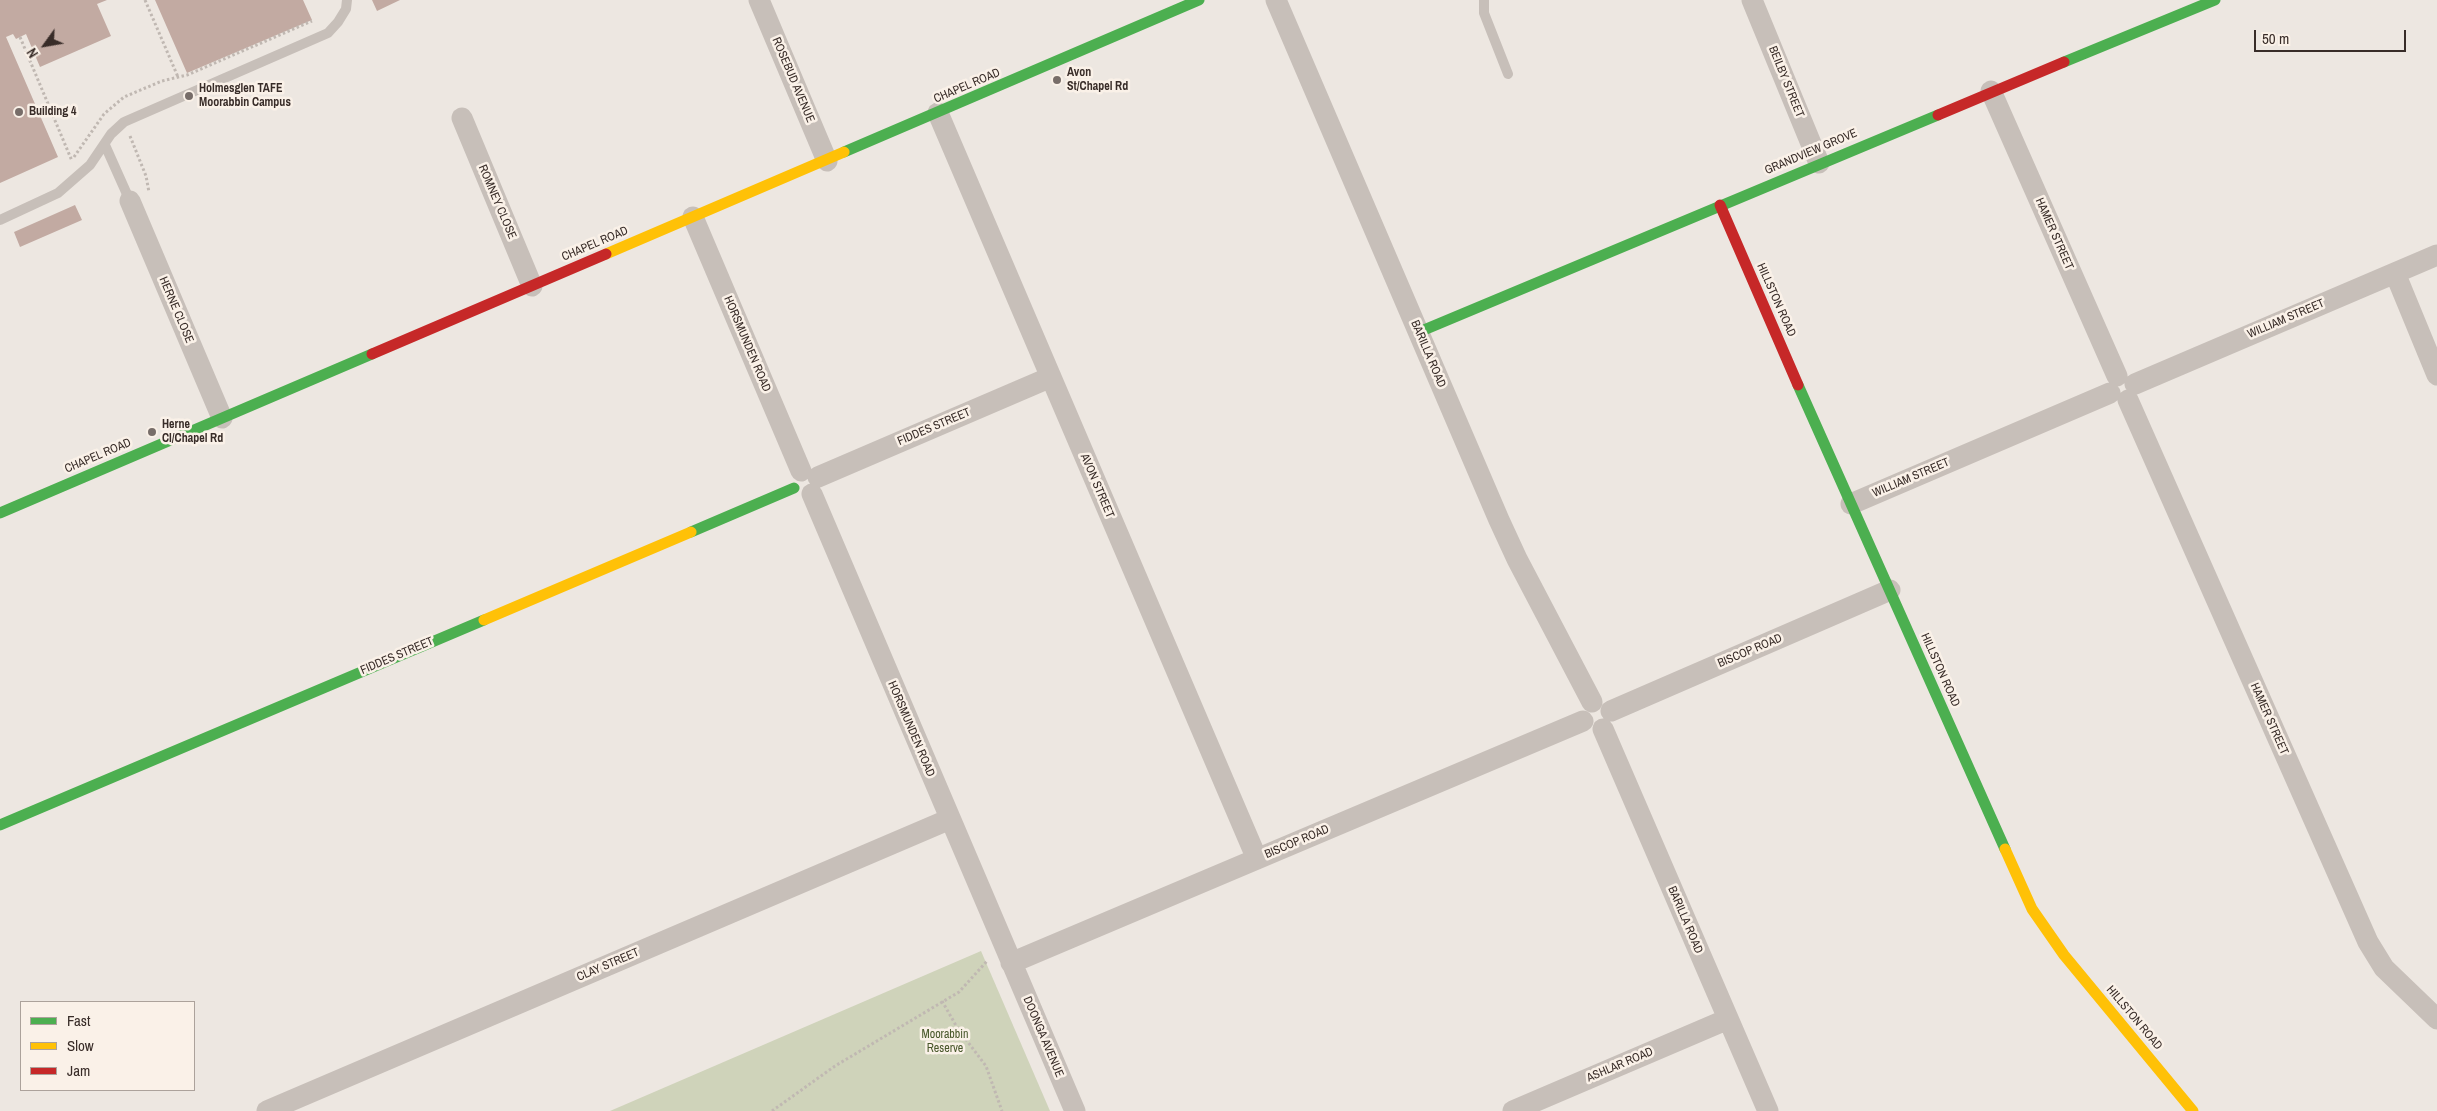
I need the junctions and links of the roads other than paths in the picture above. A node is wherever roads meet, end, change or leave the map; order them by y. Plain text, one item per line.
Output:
1 (348, 0) edge
2 (759, 0) edge
3 (1199, 0) edge
4 (1276, 0) edge
5 (1484, 0) edge
6 (1752, 0) edge
7 (2216, 0) edge
8 (1508, 74) dead end
9 (1992, 92) junction
10 (938, 113) junction
11 (462, 118) dead end
12 (105, 145) junction
13 (827, 161) junction
14 (1819, 164) junction
15 (130, 201) joint
16 (1720, 205) junction
17 (693, 217) junction
18 (0, 220) edge
19 (2437, 255) edge
20 (2395, 273) junction
21 (532, 286) junction
22 (1419, 332) junction
23 (2437, 375) edge
24 (1051, 377) junction
25 (2122, 388) junction
26 (222, 418) junction
27 (806, 483) junction
28 (1850, 504) junction
29 (0, 513) edge
30 (1890, 590) junction
31 (1602, 714) junction
32 (950, 819) junction
33 (0, 825) edge
34 (1257, 859) junction
35 (1009, 957) junction
36 (1728, 1019) junction
37 (2437, 1019) edge
38 (267, 1111) edge
39 (1075, 1111) edge
40 (1513, 1111) edge
41 (1768, 1111) edge
42 (2193, 1111) edge

1 - 12 lane
2 - 13 street, ROSEBUD AVENUE
3 - 10 street, CHAPEL ROAD
4 - 22 street, BARILLA ROAD
5 - 8 lane
6 - 14 street, BEILBY STREET
7 - 9 street, GRANDVIEW GROVE
9 - 14 street, GRANDVIEW GROVE
9 - 25 street, HAMER STREET
10 - 13 street, CHAPEL ROAD
10 - 24 street, AVON STREET
11 - 21 street, ROMNEY CLOSE
12 - 15 lane
12 - 18 lane
13 - 17 street, CHAPEL ROAD
14 - 16 street, GRANDVIEW GROVE
15 - 26 street, HERNE CLOSE
16 - 22 street, GRANDVIEW GROVE
16 - 28 street, HILLSTON ROAD
17 - 21 street, CHAPEL ROAD
17 - 27 street, HORSMUNDEN ROAD
19 - 20 street, WILLIAM STREET
20 - 23 street
20 - 25 street, WILLIAM STREET
21 - 26 street, CHAPEL ROAD
22 - 31 street, BARILLA ROAD
24 - 27 street, FIDDES STREET
24 - 34 street, AVON STREET
25 - 28 street, WILLIAM STREET
25 - 37 street, HAMER STREET
26 - 29 street, CHAPEL ROAD
27 - 32 street, HORSMUNDEN ROAD
27 - 33 street, FIDDES STREET
28 - 30 street, HILLSTON ROAD
30 - 31 street, BISCOP ROAD
30 - 42 street, HILLSTON ROAD
31 - 34 street, BISCOP ROAD
31 - 36 street, BARILLA ROAD
32 - 35 street, HORSMUNDEN ROAD
32 - 38 street, CLAY STREET
34 - 35 street, BISCOP ROAD
35 - 39 street, DOONGA AVENUE
36 - 40 street, ASHLAR ROAD
36 - 41 street, BARILLA ROAD

